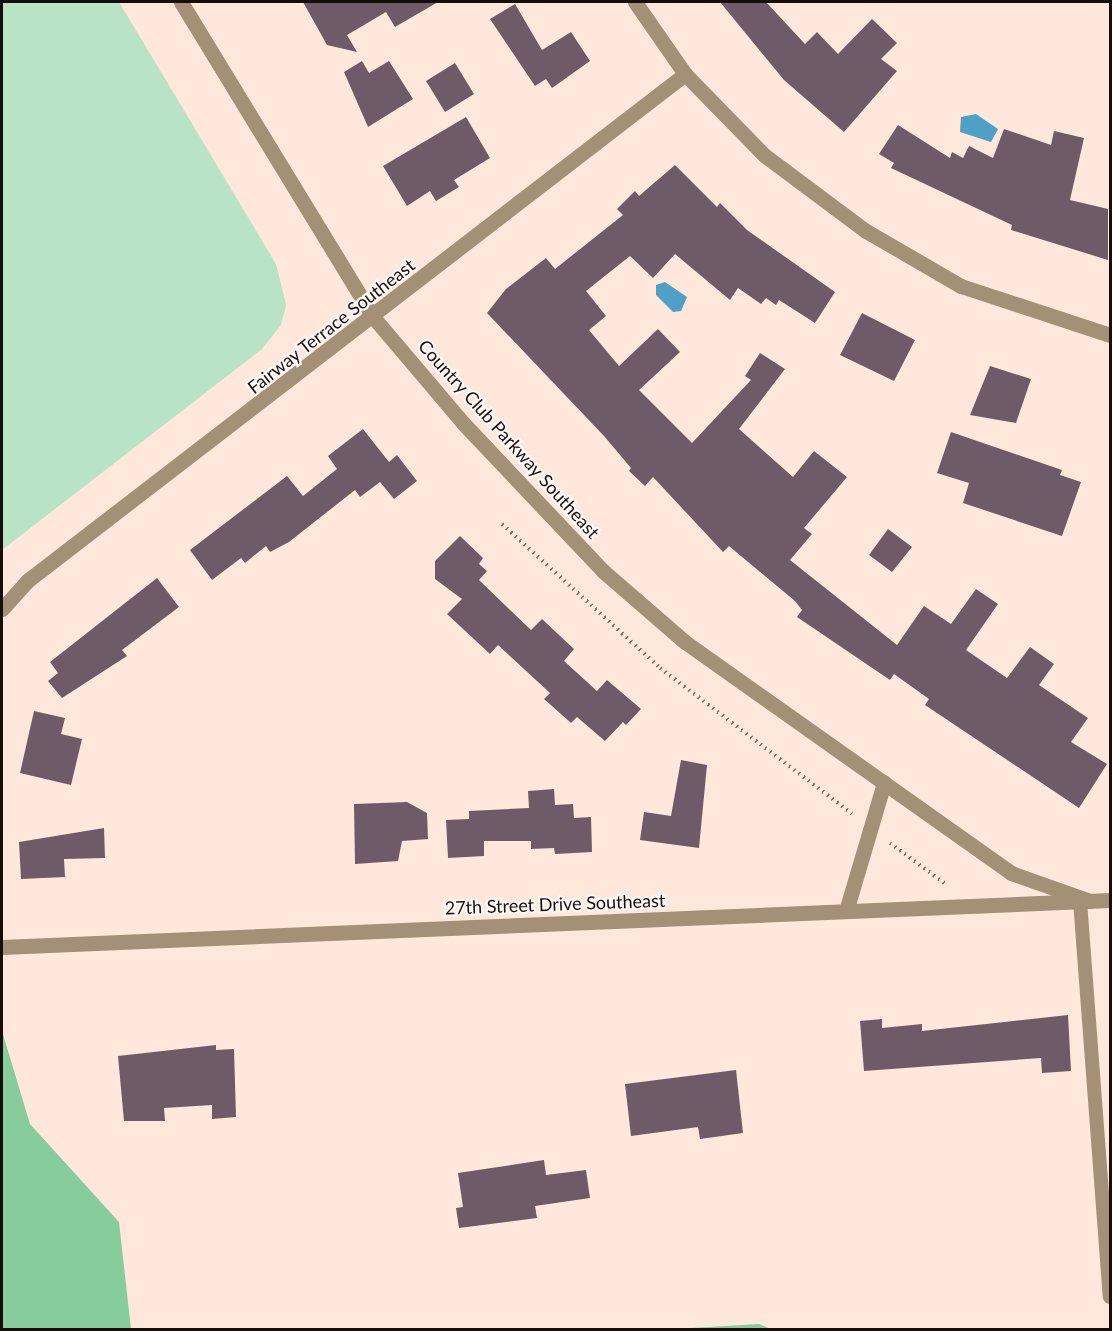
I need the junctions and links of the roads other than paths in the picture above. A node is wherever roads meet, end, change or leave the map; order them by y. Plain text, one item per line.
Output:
1 (181, 2) edge
2 (635, 2) edge
3 (685, 74) junction
4 (374, 318) junction
5 (1110, 334) edge
6 (2, 609) edge
7 (884, 783) junction
8 (1110, 900) edge
9 (1085, 901) junction
10 (846, 911) junction
11 (2, 947) edge
12 (1110, 1297) edge

1 - 4 street, Country Club Parkway Southeast
2 - 3 street
3 - 4 street, Fairway Terrace Southeast
3 - 5 street
4 - 6 street, Fairway Terrace Southeast
4 - 7 street, Country Club Parkway Southeast
7 - 9 street, Country Club Parkway Southeast
7 - 10 street
8 - 9 street, 27th Street Drive Southeast
9 - 10 street, 27th Street Drive Southeast
9 - 12 lane
10 - 11 street, 27th Street Drive Southeast

